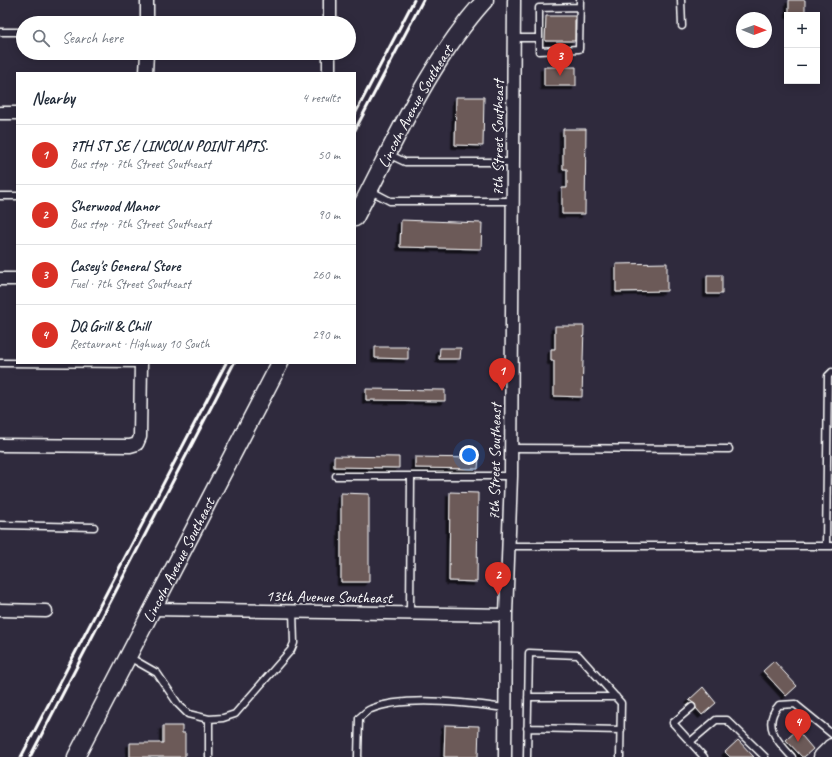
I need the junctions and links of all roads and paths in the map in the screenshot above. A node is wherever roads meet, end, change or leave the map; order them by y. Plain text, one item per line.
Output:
1 (147, 0) edge
2 (330, 0) edge
3 (485, 0) edge
4 (514, 0) edge
5 (580, 0) edge
6 (681, 0) edge
7 (580, 7) junction
8 (147, 16) edge
9 (330, 16) edge
10 (682, 26) dead end
11 (0, 32) edge
12 (16, 32) edge
13 (514, 38) junction
14 (539, 38) junction
15 (147, 60) edge
16 (329, 60) edge
17 (146, 72) edge
18 (329, 72) edge
19 (0, 113) edge
20 (16, 113) edge
21 (388, 154) junction
22 (513, 162) junction
23 (370, 190) junction
24 (0, 196) edge
25 (16, 196) edge
26 (512, 201) junction
27 (356, 216) edge
28 (0, 279) edge
29 (16, 279) edge
30 (0, 363) edge
31 (16, 363) edge
32 (141, 364) edge
33 (279, 364) edge
34 (832, 372) edge
35 (0, 445) edge
36 (511, 448) junction
37 (729, 449) dead end
38 (336, 476) dead end
39 (411, 476) junction
40 (511, 476) junction
41 (826, 517) junction
42 (832, 523) edge
43 (0, 524) edge
44 (94, 527) dead end
45 (509, 546) junction
46 (829, 546) edge
47 (152, 609) junction
48 (0, 610) edge
49 (46, 610) dead end
50 (293, 611) junction
51 (410, 613) junction
52 (506, 615) junction
53 (128, 656) junction
54 (528, 697) junction
55 (616, 697) junction
56 (692, 707) dead end
57 (505, 708) junction
58 (209, 719) junction
59 (527, 728) junction
60 (621, 730) junction
61 (832, 734) edge
62 (690, 742) junction
63 (832, 748) edge
64 (76, 757) edge
65 (209, 757) edge
66 (358, 757) edge
67 (505, 757) edge
68 (527, 757) edge
69 (620, 757) edge
70 (704, 757) edge
71 (765, 757) edge
72 (792, 757) edge
73 (822, 757) edge

1 - 8 street
2 - 9 street
3 - 21 street, Lincoln Avenue Southeast
4 - 13 street, 7th Street Southeast
5 - 7 lane
6 - 10 lane
7 - 14 lane
7 - 14 lane
11 - 12 lane
13 - 14 lane
13 - 22 street, 7th Street Southeast
15 - 17 street
16 - 18 street
19 - 20 street
21 - 22 lane
21 - 23 street, Lincoln Avenue Southeast
22 - 26 street, 7th Street Southeast
23 - 26 lane
23 - 27 street, Lincoln Avenue Southeast
24 - 25 lane
26 - 36 street, 7th Street Southeast
28 - 29 street
30 - 31 lane
32 - 35 street
33 - 47 street, Lincoln Avenue Southeast
34 - 41 lane
36 - 37 lane
36 - 40 street, 7th Street Southeast
38 - 39 lane
39 - 40 lane
39 - 51 lane
40 - 45 street, 7th Street Southeast
41 - 42 lane
41 - 46 lane
43 - 44 lane
45 - 46 lane
45 - 52 street, 7th Street Southeast
47 - 50 street, 13th Avenue Southeast
47 - 53 street, Lincoln Avenue Southeast
48 - 49 street
50 - 51 street, 13th Avenue Southeast
50 - 58 lane
51 - 52 street, 13th Avenue Southeast
52 - 57 street, 7th Street Southeast
53 - 58 lane
53 - 64 street, Lincoln Avenue Southeast
54 - 55 lane
54 - 55 lane
54 - 59 lane
55 - 60 lane
56 - 62 lane
57 - 66 lane
57 - 67 street, 7th Street Southeast
58 - 65 lane
59 - 60 lane
59 - 68 lane
60 - 69 lane
61 - 72 lane
62 - 70 lane
62 - 71 lane
63 - 73 street

